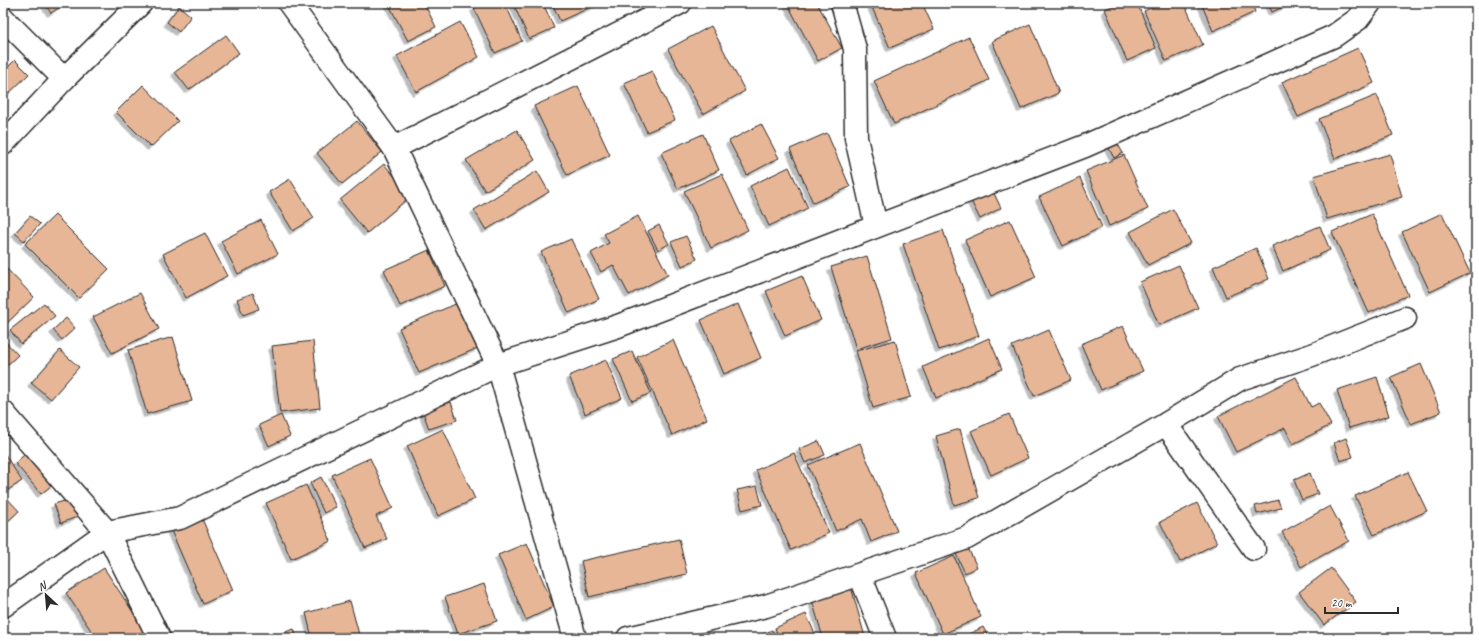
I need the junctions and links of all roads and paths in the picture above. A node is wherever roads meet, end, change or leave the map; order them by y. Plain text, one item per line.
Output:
1 (141, 3) edge
2 (289, 3) edge
3 (680, 3) edge
4 (842, 3) edge
5 (1370, 3) edge
6 (3, 18) edge
7 (64, 79) junction
8 (3, 144) edge
9 (394, 148) junction
10 (876, 226) junction
11 (1405, 318) dead end
12 (498, 365) junction
13 (3, 412) edge
14 (1166, 424) junction
15 (107, 532) junction
16 (1254, 549) dead end
17 (860, 575) junction
18 (3, 606) edge
19 (159, 638) edge
20 (574, 638) edge
21 (628, 638) edge
22 (885, 638) edge

1 - 7 street
2 - 9 street
3 - 9 street
4 - 10 street
5 - 10 street
6 - 7 street
7 - 8 street
9 - 12 street
10 - 12 street
11 - 14 street
12 - 15 street
12 - 20 street
13 - 15 street
14 - 16 street
14 - 17 street
15 - 18 street
15 - 19 street
17 - 21 street
17 - 22 street

